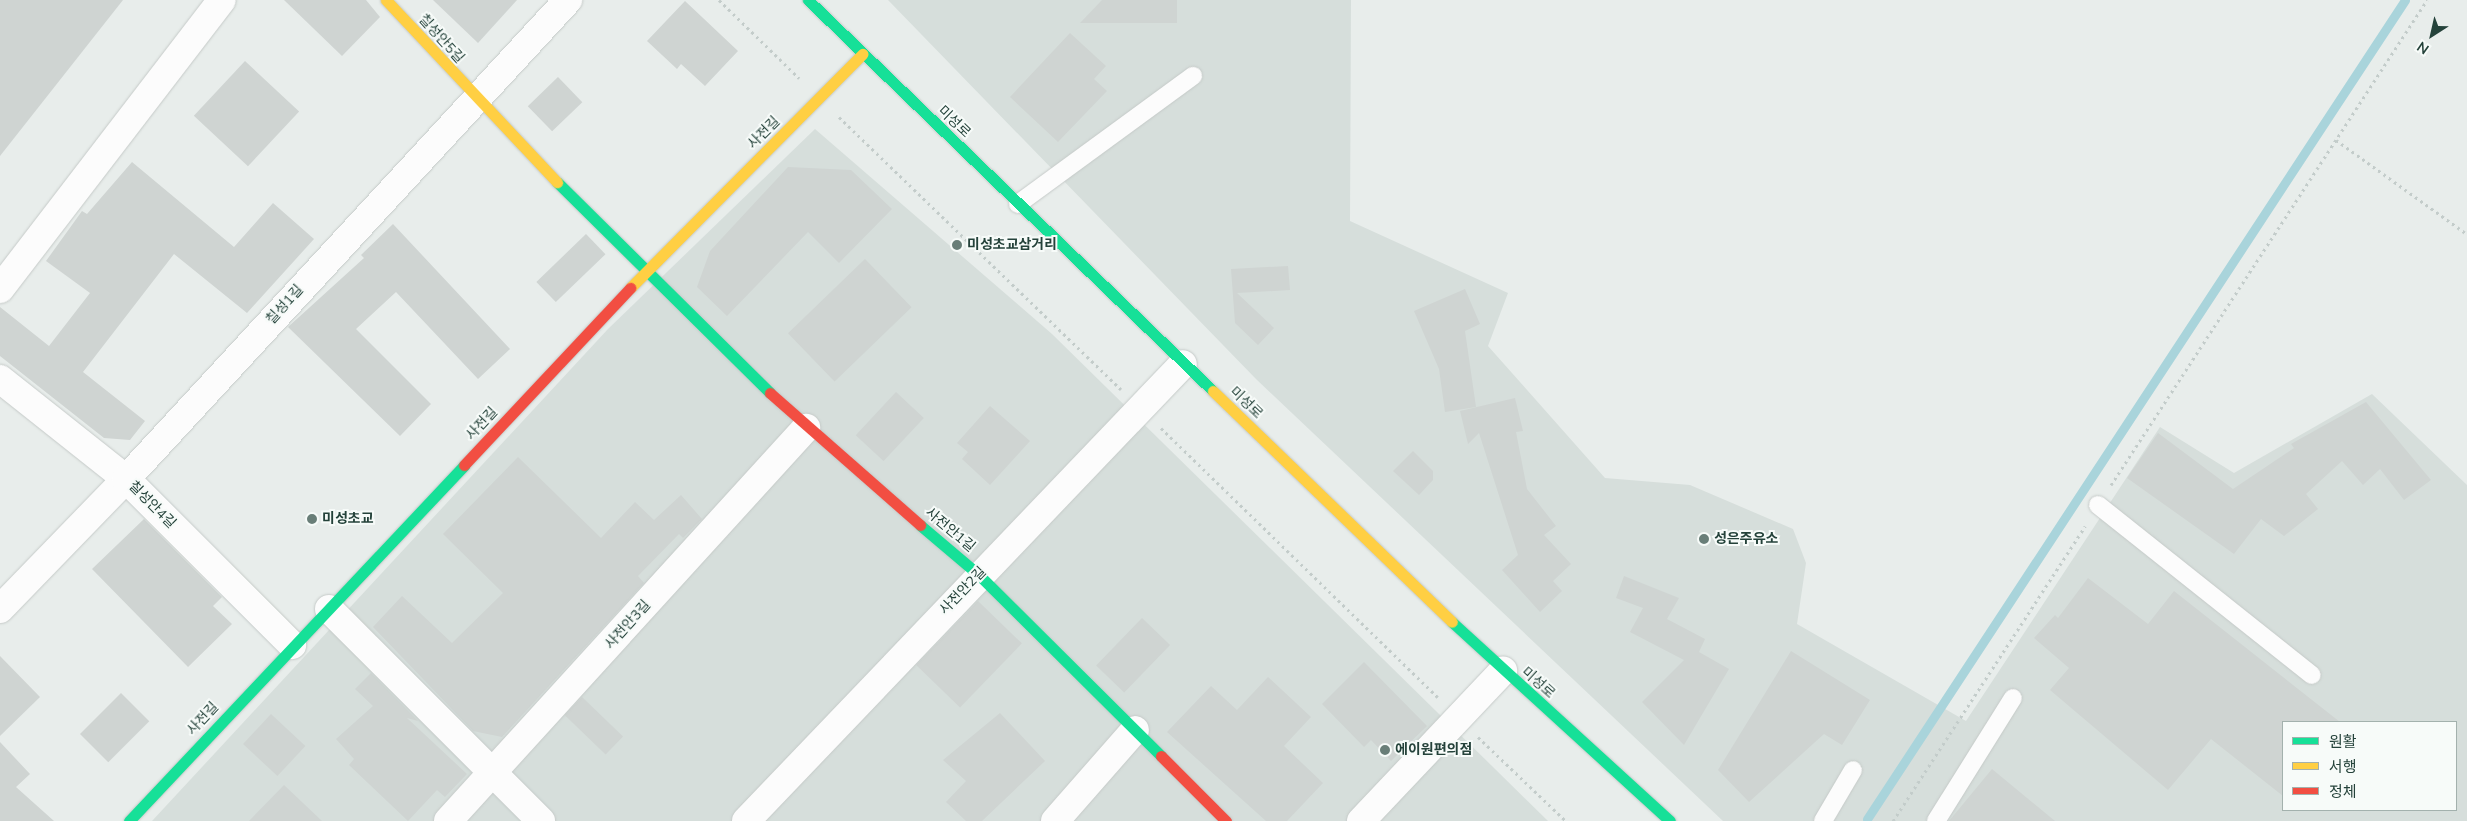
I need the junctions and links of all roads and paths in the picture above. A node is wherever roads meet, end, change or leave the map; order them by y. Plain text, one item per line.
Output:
1 (222, 0) edge
2 (386, 0) edge
3 (568, 0) edge
4 (808, 0) edge
5 (2427, 0) edge
6 (862, 54) junction
7 (1193, 76) dead end
8 (474, 98) junction
9 (2336, 140) junction
10 (1018, 204) junction
11 (2467, 234) edge
12 (646, 271) junction
13 (0, 289) edge
14 (1183, 364) junction
15 (0, 379) edge
16 (806, 428) junction
17 (126, 479) junction
18 (2098, 504) junction
19 (979, 574) junction
20 (0, 609) edge
21 (329, 609) junction
22 (292, 645) junction
23 (1503, 671) junction
24 (2312, 675) dead end
25 (2013, 698) dead end
26 (1135, 730) junction
27 (1853, 770) dead end
28 (492, 774) junction
29 (129, 821) edge
30 (448, 821) edge
31 (541, 821) edge
32 (746, 821) edge
33 (1055, 821) edge
34 (1226, 821) edge
35 (1361, 821) edge
36 (1670, 821) edge
37 (1823, 821) edge
38 (1893, 821) edge
39 (1936, 821) edge

1 - 13 street
2 - 8 street, 칠성안5길
3 - 8 street, 칠성1길
4 - 6 street, 미성로
5 - 9 path
6 - 10 street, 미성로
6 - 12 street, 사전길
7 - 10 lane
8 - 12 street, 칠성안5길
8 - 17 street, 칠성1길
9 - 11 path
9 - 18 path
10 - 14 street, 미성로
12 - 16 street, 사전안1길
12 - 21 street, 사전길
14 - 19 street, 사전안2길
14 - 23 street, 미성로
15 - 17 street, 칠성안4길
16 - 19 street, 사전안1길
16 - 28 street, 사전안3길
17 - 20 street, 칠성1길
17 - 22 street, 칠성안4길
18 - 24 lane
18 - 38 path
19 - 26 street, 사전안1길
19 - 32 street, 사전안2길
21 - 22 street, 사전길
21 - 28 street
22 - 29 street, 사전길
23 - 35 street
23 - 36 street, 미성로
25 - 39 lane
26 - 33 street
26 - 34 street, 사전안1길
27 - 37 lane
28 - 30 street, 사전안3길
28 - 31 street

